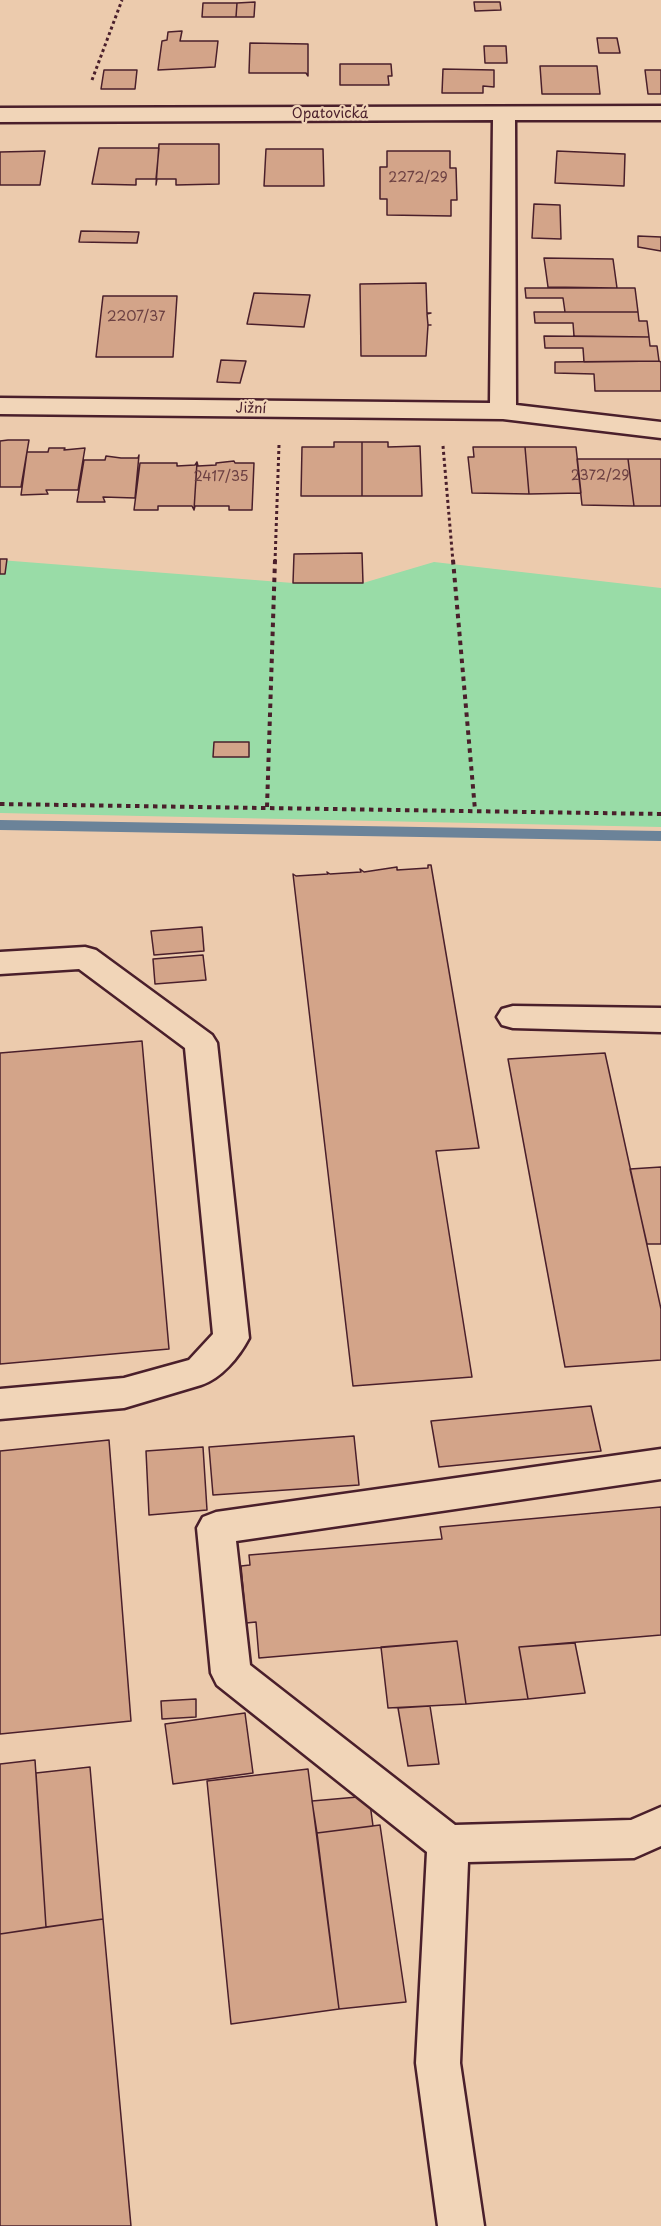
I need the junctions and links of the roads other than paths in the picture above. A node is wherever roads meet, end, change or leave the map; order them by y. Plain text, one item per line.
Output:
1 (504, 113) junction
2 (661, 113) edge
3 (0, 115) edge
4 (0, 406) edge
5 (503, 411) junction
6 (661, 430) edge
7 (0, 963) edge
8 (513, 1017) dead end
9 (661, 1020) edge
10 (0, 1404) edge
11 (661, 1464) edge
12 (661, 1826) edge
13 (448, 1844) junction
14 (461, 2226) edge

1 - 2 street, Opatovická
1 - 3 street, Opatovická
1 - 5 street
4 - 5 street, Jižní
5 - 6 street, Jižní
7 - 10 street
8 - 9 street
11 - 13 street
12 - 13 street
13 - 14 street

